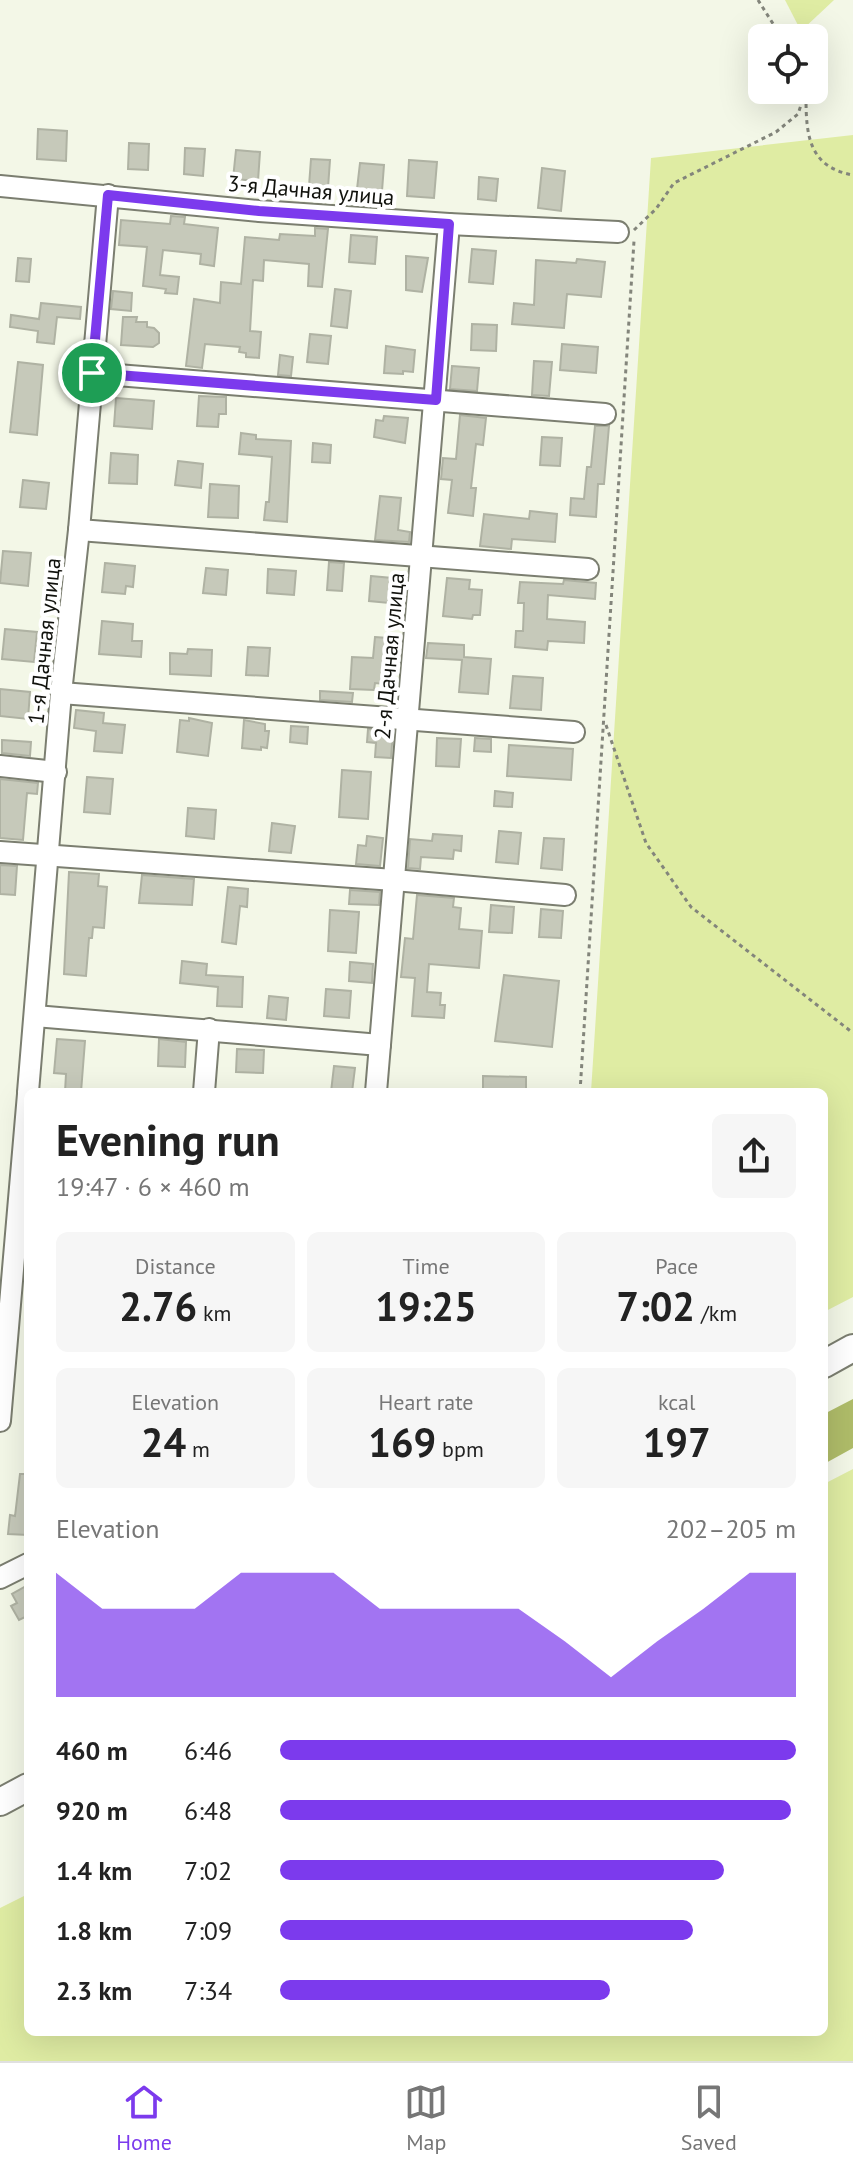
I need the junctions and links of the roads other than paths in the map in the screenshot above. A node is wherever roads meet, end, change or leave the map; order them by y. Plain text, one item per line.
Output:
1 (0, 186) edge
2 (108, 195) junction
3 (449, 224) junction
4 (627, 231) road end
5 (92, 373) junction
6 (436, 400) junction
7 (605, 414) dead end
8 (79, 530) junction
9 (421, 556) junction
10 (588, 569) dead end
11 (61, 693) junction
12 (408, 720) junction
13 (574, 732) dead end
14 (0, 766) edge
15 (56, 772) junction
16 (0, 852) edge
17 (47, 857) junction
18 (394, 880) junction
19 (565, 895) dead end
20 (35, 1016) junction
21 (209, 1029) junction
22 (380, 1045) junction
23 (28, 1088) edge
24 (204, 1088) edge
25 (376, 1088) edge
26 (24, 1182) edge
27 (20, 1270) edge
28 (853, 1338) edge
29 (853, 1348) edge
30 (828, 1351) edge
31 (828, 1362) edge
32 (0, 1421) edge
33 (24, 1566) edge
34 (0, 1578) edge
35 (24, 1789) edge
36 (0, 1802) edge

1 - 2 street, 3-я Дачная улица
2 - 3 street, 3-я Дачная улица
2 - 5 street, 1-я Дачная улица
3 - 4 street, 3-я Дачная улица
3 - 6 street, 2-я Дачная улица
5 - 6 street
5 - 8 street, 1-я Дачная улица
6 - 7 street
6 - 9 street, 2-я Дачная улица
8 - 9 street
8 - 11 street, 1-я Дачная улица
9 - 10 street
9 - 12 street, 2-я Дачная улица
11 - 12 street
11 - 15 street, 1-я Дачная улица
12 - 13 street
12 - 18 street, 2-я Дачная улица
14 - 15 street
15 - 17 street, 1-я Дачная улица
16 - 17 street
17 - 18 street
17 - 20 street, 1-я Дачная улица
18 - 19 street
18 - 22 street, 2-я Дачная улица
20 - 21 street
20 - 23 street, 1-я Дачная улица
21 - 22 street
21 - 24 street
22 - 25 street, 2-я Дачная улица
26 - 27 street, 1-я Дачная улица
27 - 32 street, 1-я Дачная улица
28 - 30 main road
29 - 31 main road
33 - 34 street
35 - 36 main road

